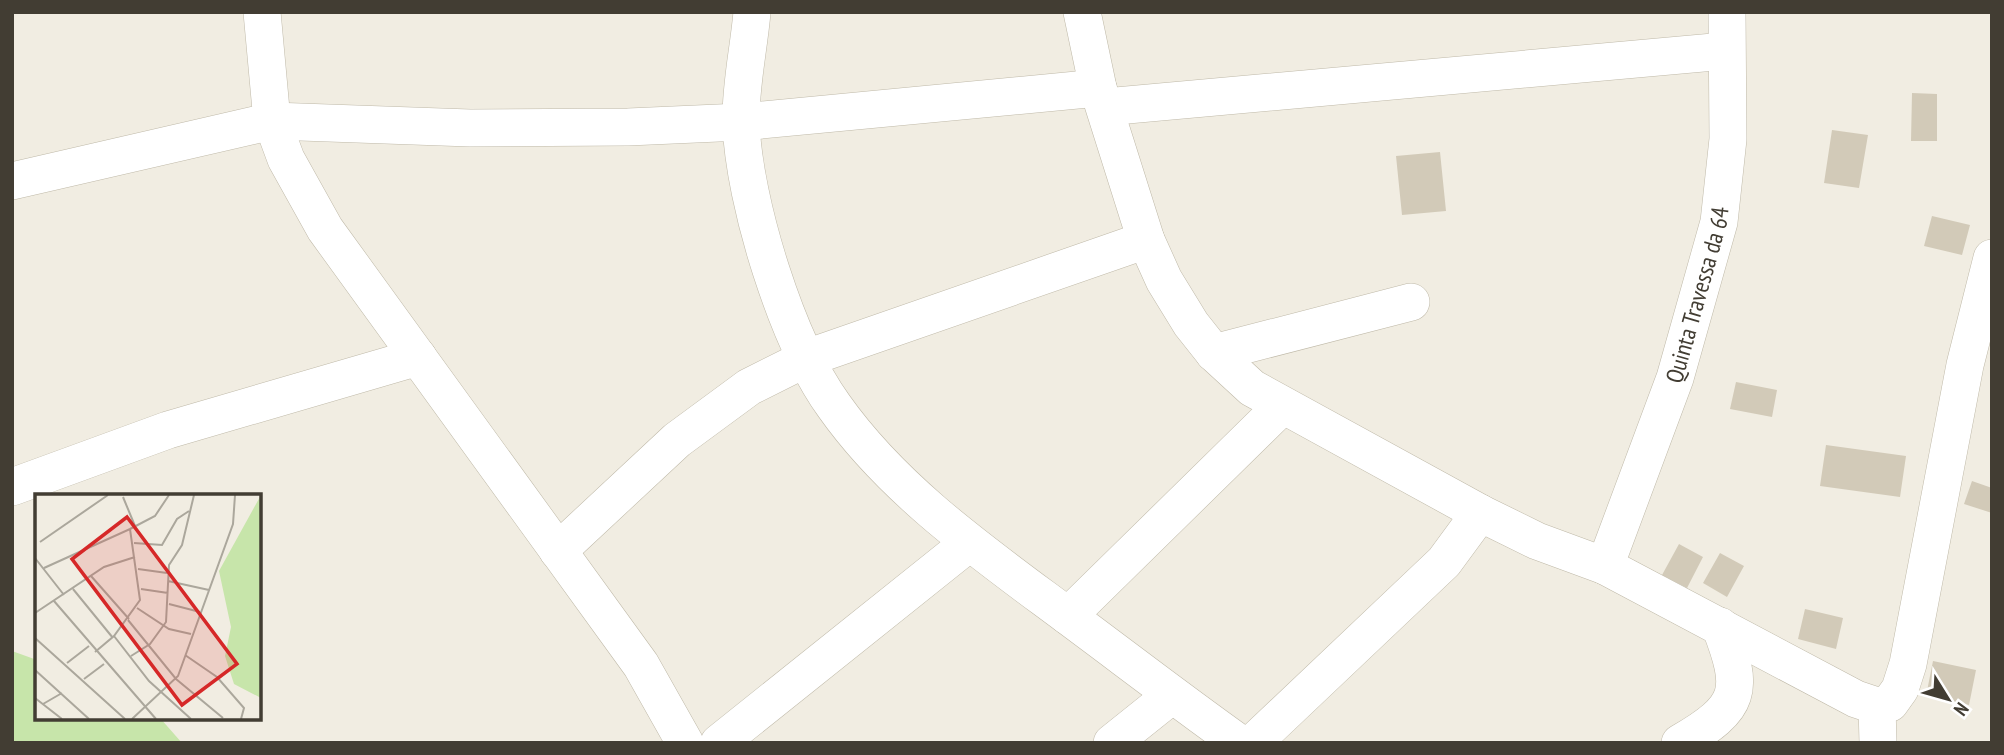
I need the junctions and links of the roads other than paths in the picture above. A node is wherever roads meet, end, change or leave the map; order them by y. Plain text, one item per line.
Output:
1 (262, 12) edge
2 (752, 12) edge
3 (1082, 12) edge
4 (1727, 12) edge
5 (1725, 51) junction
6 (1102, 97) junction
7 (272, 121) junction
8 (741, 122) junction
9 (12, 181) edge
10 (1146, 240) junction
11 (1992, 258) edge
12 (1411, 302) dead end
13 (1214, 353) junction
14 (418, 357) junction
15 (807, 358) junction
16 (1282, 406) junction
17 (12, 486) edge
18 (1480, 513) junction
19 (970, 543) junction
20 (558, 551) junction
21 (1605, 566) junction
22 (1068, 616) junction
23 (1720, 626) junction
24 (1172, 695) junction
25 (1877, 706) junction
26 (685, 743) edge
27 (719, 743) edge
28 (1112, 743) edge
29 (1238, 743) edge
30 (1253, 743) edge
31 (1680, 743) edge
32 (1878, 743) edge

1 - 7 street
2 - 8 street
3 - 6 street
4 - 5 street, Quinta Travessa da 64
5 - 6 street
5 - 21 street, Quinta Travessa da 64
6 - 8 street
6 - 10 street
7 - 8 street
7 - 9 street
7 - 14 street
8 - 15 street
10 - 13 street
10 - 15 street
11 - 25 street
12 - 13 street
13 - 16 street
14 - 17 street
14 - 20 street
15 - 19 street
15 - 20 street
16 - 18 street
16 - 22 street
18 - 21 street
18 - 30 street
19 - 22 street
19 - 27 street
20 - 26 street
21 - 23 street
22 - 24 street
23 - 25 street
23 - 31 street
24 - 28 street
24 - 29 street
25 - 32 street

